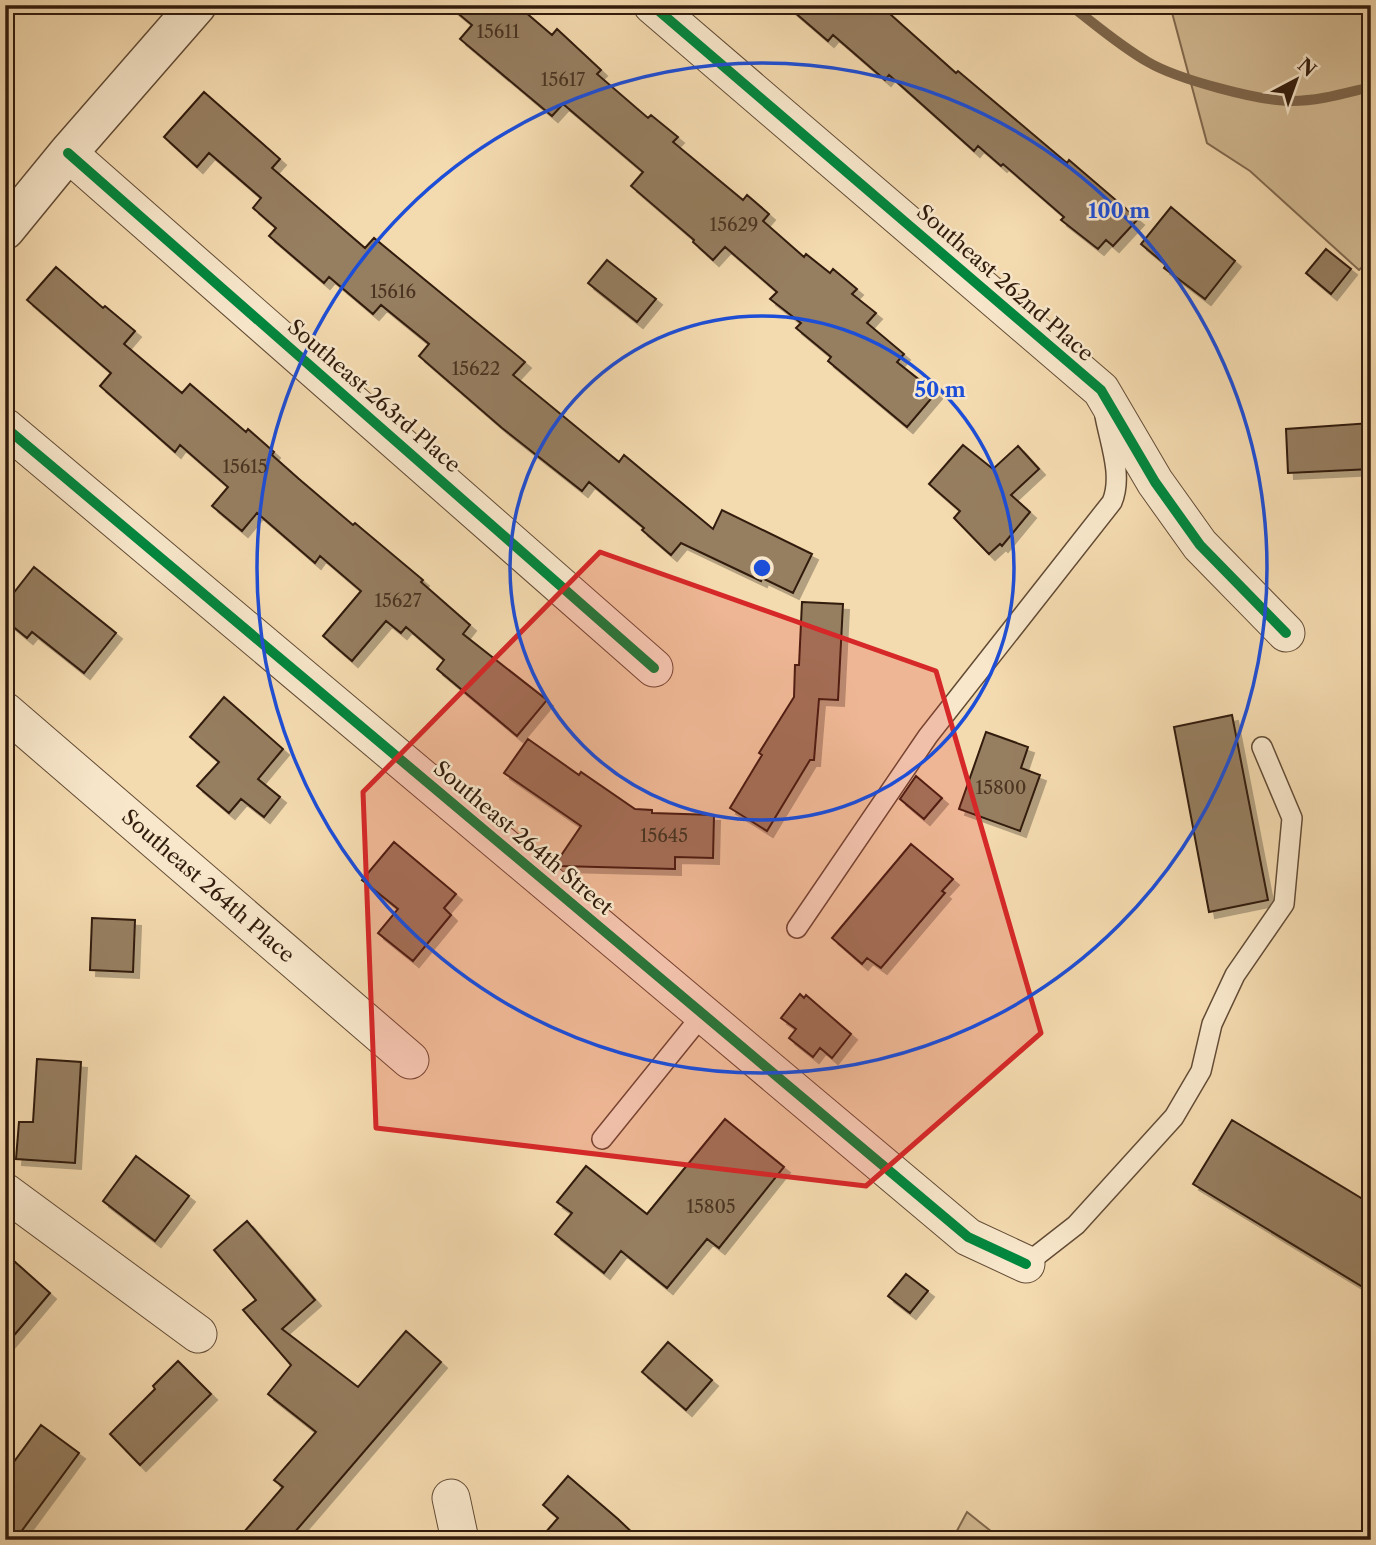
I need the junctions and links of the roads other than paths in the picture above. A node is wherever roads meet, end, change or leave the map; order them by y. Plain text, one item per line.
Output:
1 (197, 5) edge
2 (652, 5) edge
3 (68, 153) junction
4 (5, 230) edge
5 (1101, 390) junction
6 (5, 427) edge
7 (1286, 633) dead end
8 (654, 668) dead end
9 (5, 711) edge
10 (1262, 747) dead end
11 (797, 928) dead end
12 (703, 1014) junction
13 (410, 1060) dead end
14 (602, 1139) dead end
15 (5, 1192) edge
16 (1026, 1264) joint
17 (198, 1334) dead end
18 (451, 1498) dead end
19 (460, 1540) edge

1 - 3 street
2 - 5 street, Southeast 262nd Place
3 - 4 street
3 - 8 street, Southeast 263rd Place
5 - 7 street, Southeast 262nd Place
5 - 11 lane
6 - 12 street, Southeast 264th Street
9 - 13 street, Southeast 264th Place
10 - 16 lane
12 - 14 lane
12 - 16 street, Southeast 264th Street
15 - 17 street
18 - 19 street

